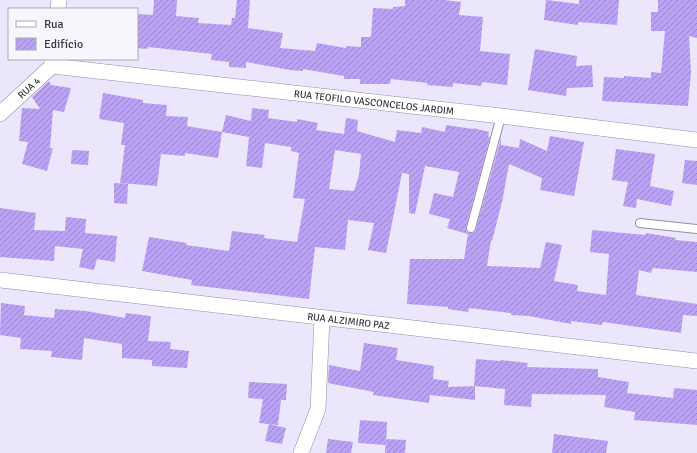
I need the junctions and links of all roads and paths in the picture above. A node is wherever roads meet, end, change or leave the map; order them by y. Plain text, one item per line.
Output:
1 (52, 62) edge
2 (0, 114) edge
3 (501, 116) junction
4 (697, 140) edge
5 (640, 223) dead end
6 (471, 228) dead end
7 (697, 229) edge
8 (0, 280) edge
9 (322, 318) junction
10 (697, 361) edge
11 (301, 453) edge

1 - 2 street, RUA 4
1 - 3 street, RUA TEOFILO VASCONCELOS JARDIM
3 - 4 street, RUA TEOFILO VASCONCELOS JARDIM
3 - 6 lane
5 - 7 lane
8 - 9 street, RUA ALZIMIRO PAZ
9 - 10 street, RUA ALZIMIRO PAZ
9 - 11 street

